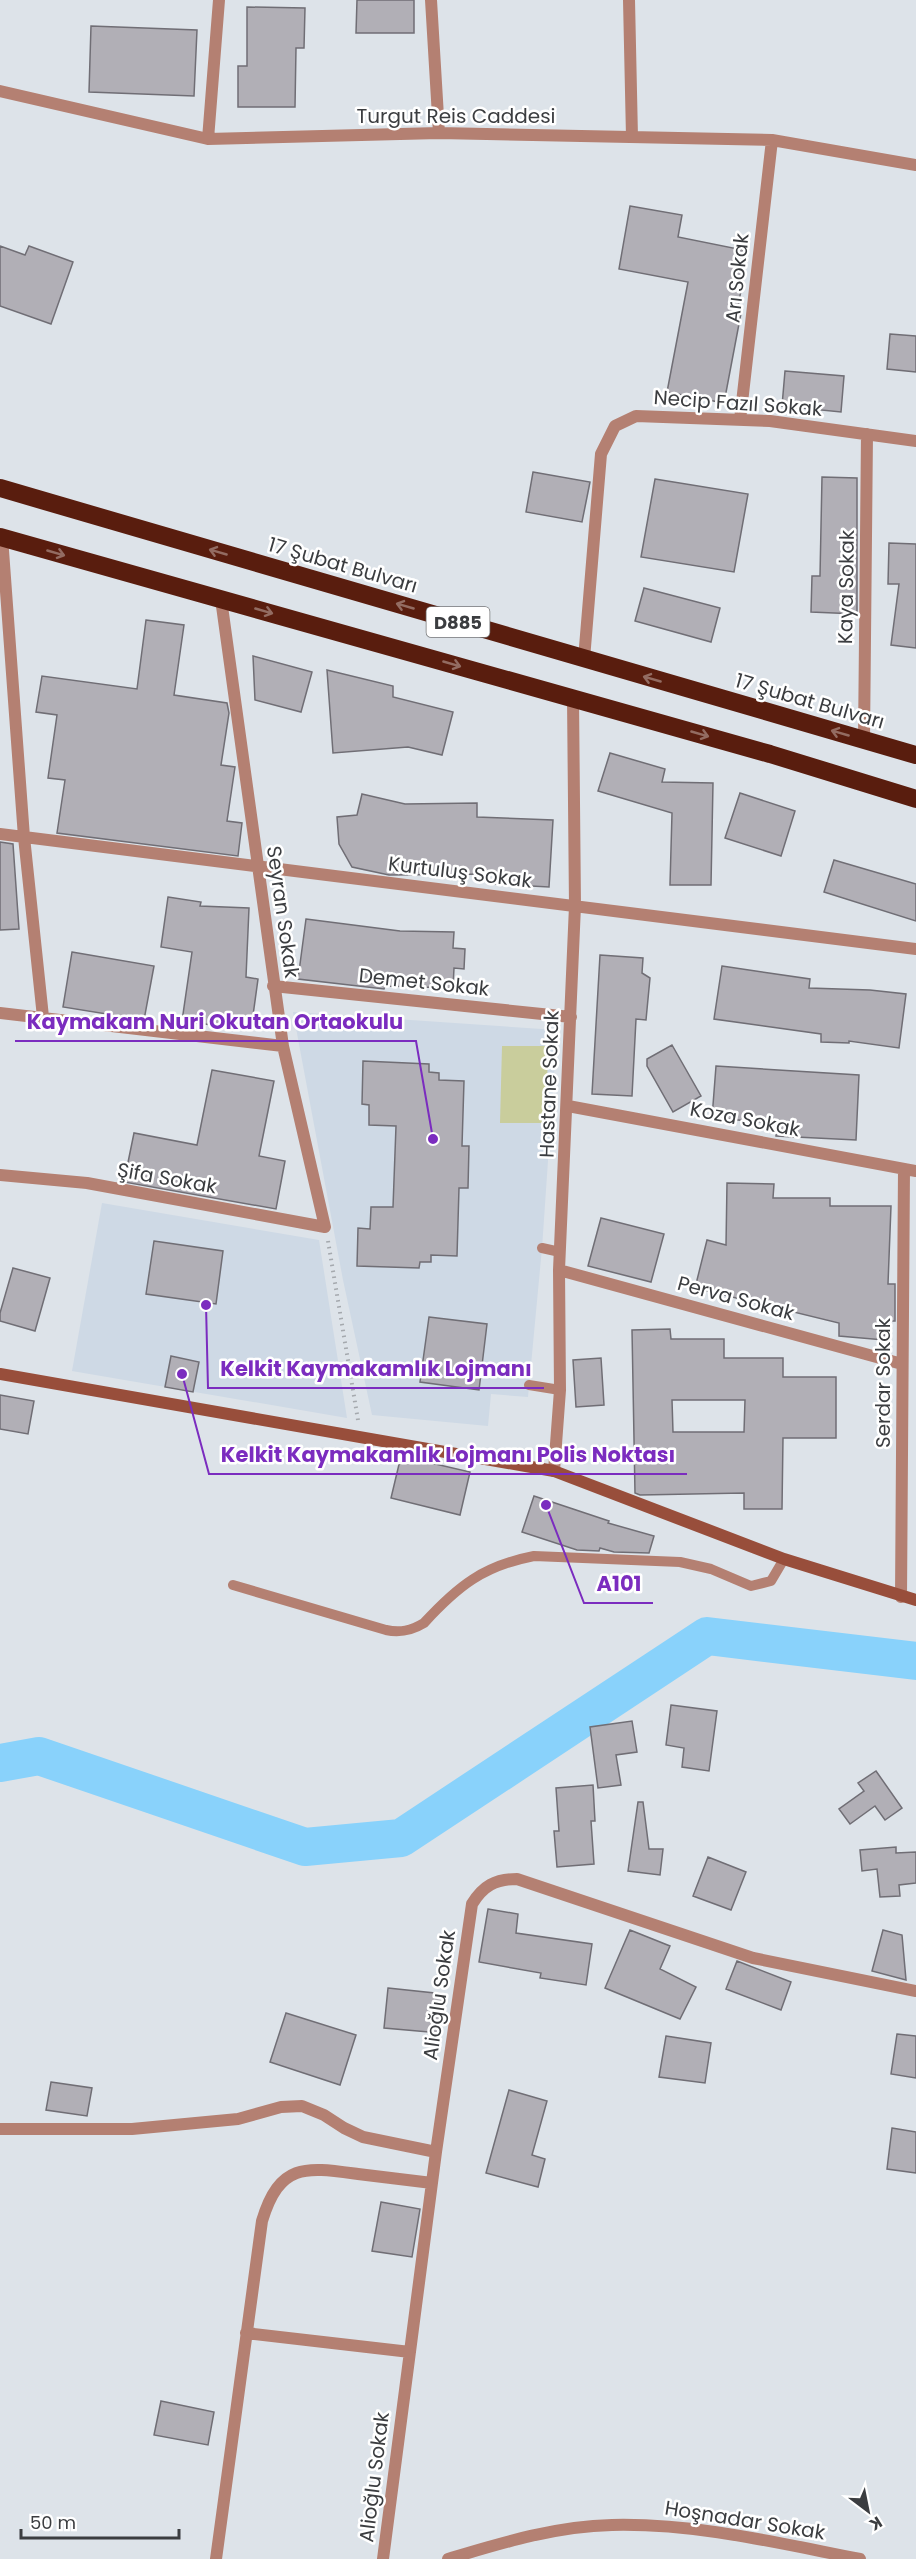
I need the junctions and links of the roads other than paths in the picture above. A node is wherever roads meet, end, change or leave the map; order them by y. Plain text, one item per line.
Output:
1 (219, 0) edge
2 (431, 0) edge
3 (629, 0) edge
4 (0, 91) edge
5 (439, 133) junction
6 (632, 137) junction
7 (208, 139) junction
8 (772, 140) junction
9 (916, 165) edge
10 (740, 420) junction
11 (867, 434) junction
12 (916, 441) edge
13 (0, 488) edge
14 (1, 537) edge
15 (221, 599) junction
16 (584, 658) junction
17 (573, 698) junction
18 (864, 740) junction
19 (916, 755) edge
20 (916, 799) edge
21 (0, 834) edge
22 (24, 837) junction
23 (257, 866) junction
24 (575, 906) junction
25 (916, 949) edge
26 (273, 986) junction
27 (0, 1013) edge
28 (43, 1017) junction
29 (571, 1017) junction
30 (283, 1046) junction
31 (568, 1106) junction
32 (910, 1170) edge
33 (0, 1175) edge
34 (325, 1227) joint
35 (542, 1248) dead end
36 (560, 1252) junction
37 (559, 1270) junction
38 (902, 1364) junction
39 (0, 1374) edge
40 (529, 1385) dead end
41 (560, 1390) junction
42 (554, 1471) junction
43 (784, 1558) junction
44 (232, 1585) dead end
45 (901, 1597) junction
46 (916, 1600) edge
47 (916, 1991) edge
48 (0, 2129) edge
49 (436, 2152) junction
50 (432, 2183) junction
51 (246, 2333) junction
52 (410, 2352) junction
53 (216, 2559) edge
54 (383, 2559) edge
55 (448, 2559) edge
56 (860, 2559) edge

1 - 7 street
2 - 5 street
3 - 6 street
4 - 7 street, Turgut Reis Caddesi
5 - 6 street, Turgut Reis Caddesi
5 - 7 street, Turgut Reis Caddesi
6 - 8 street, Turgut Reis Caddesi
8 - 9 street, Turgut Reis Caddesi
8 - 10 street, Arı Sokak
10 - 11 street, Necip Fazıl Sokak
10 - 16 street, Necip Fazıl Sokak
11 - 12 street, Necip Fazıl Sokak
11 - 18 street, Kaya Sokak
16 -> 13 highway, 17 Şubat Bulvarı / D885
14 -> 15 highway, D885
14 - 22 street
15 -> 17 highway, D885
15 - 23 street, Seyran Sokak
18 -> 16 highway, 17 Şubat Bulvarı / D885
17 -> 20 highway, D885
17 - 24 street, Hastane Sokak
18 - 19 highway, 17 Şubat Bulvarı / D885
21 - 22 street, Kurtuluş Sokak
22 - 23 street, Kurtuluş Sokak
22 - 28 street
23 - 24 street, Kurtuluş Sokak
23 - 26 street, Seyran Sokak
24 - 25 street, Kurtuluş Sokak
24 - 29 street, Hastane Sokak
26 - 29 street, Demet Sokak
26 - 30 street, Seyran Sokak
27 - 28 street
28 - 30 street
29 - 31 street, Hastane Sokak
30 - 34 street, Seyran Sokak
31 - 32 street, Koza Sokak
31 - 36 street, Hastane Sokak
32 - 38 street, Serdar Sokak
33 - 34 street, Şifa Sokak
35 - 36 lane
36 - 37 street, Hastane Sokak
37 - 38 street, Perva Sokak
37 - 41 street, Hastane Sokak
38 - 45 street, Serdar Sokak
39 - 42 main road
40 - 41 lane
41 - 42 street, Hastane Sokak
42 - 43 main road
43 - 44 lane
43 - 45 main road
45 - 46 main road
47 - 49 street, Alioğlu Sokak
48 - 49 street
49 - 50 street, Alioğlu Sokak
50 - 51 street
50 - 52 street, Alioğlu Sokak
51 - 52 street
51 - 53 street
52 - 54 street, Alioğlu Sokak
55 - 56 street, Hoşnadar Sokak

